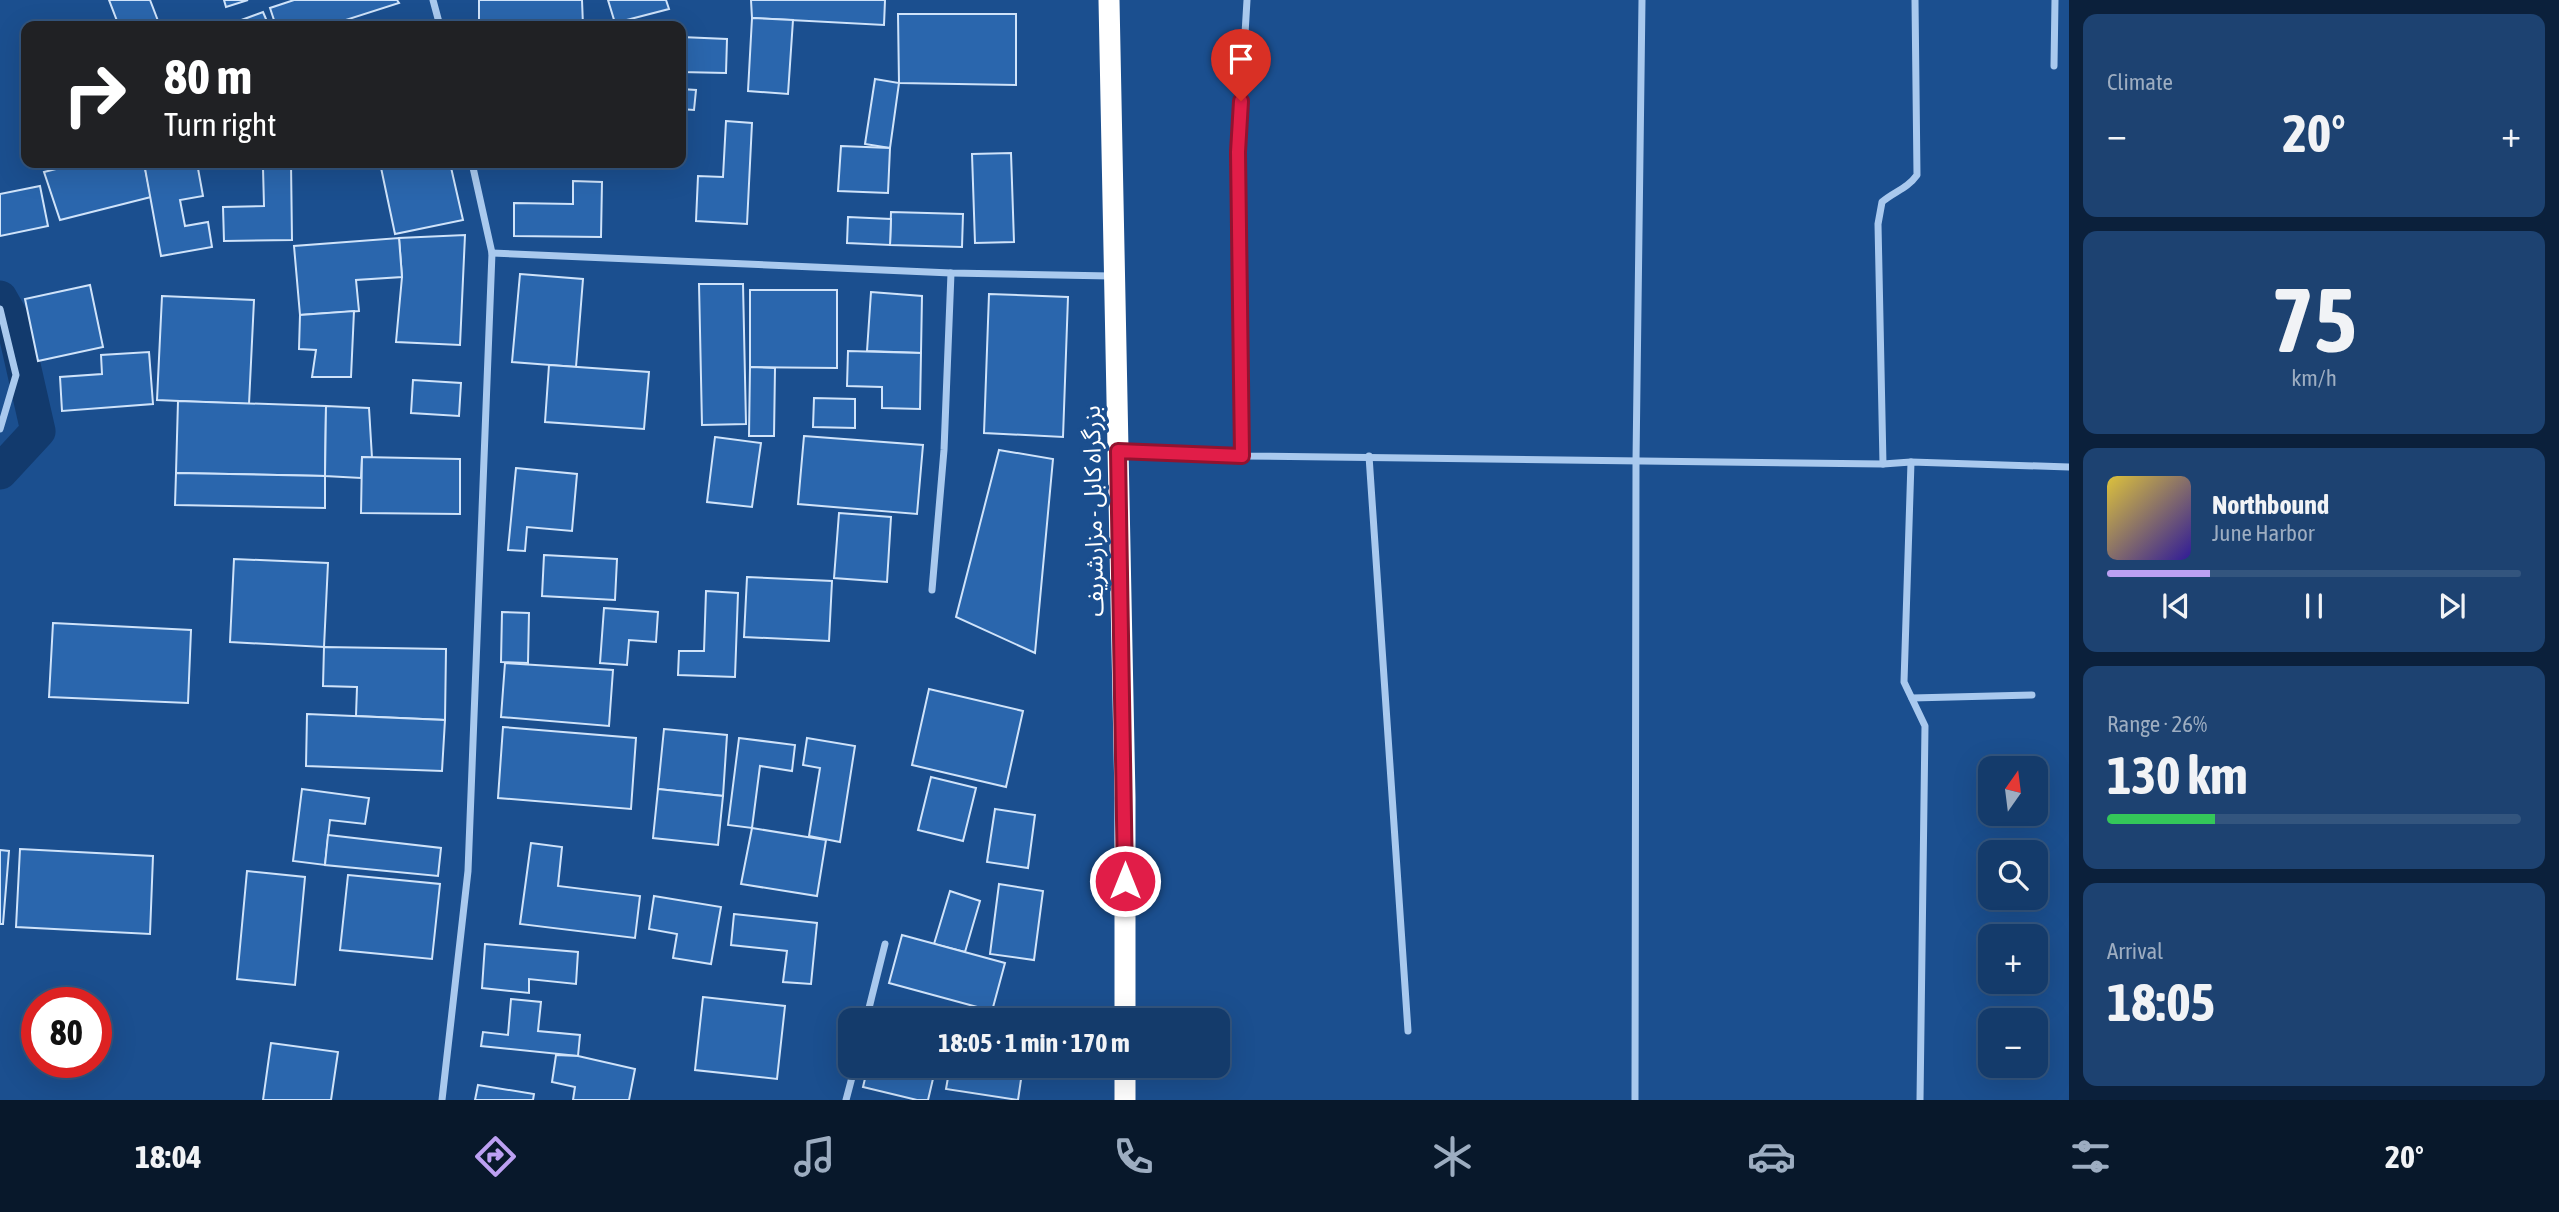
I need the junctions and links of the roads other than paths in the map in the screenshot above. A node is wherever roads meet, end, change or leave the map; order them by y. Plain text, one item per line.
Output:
1 (433, 0) edge
2 (1109, 0) edge
3 (1247, 0) edge
4 (1642, 0) edge
5 (1915, 0) edge
6 (2055, 0) edge
7 (439, 21) edge
8 (2053, 66) dead end
9 (473, 168) edge
10 (492, 253) junction
11 (951, 273) junction
12 (1115, 276) junction
13 (0, 309) edge
14 (0, 429) edge
15 (1118, 451) junction
16 (1242, 456) junction
17 (1369, 456) junction
18 (1636, 461) junction
19 (1911, 462) junction
20 (1883, 464) junction
21 (2069, 467) edge
22 (932, 590) dead end
23 (2032, 695) dead end
24 (1912, 698) junction
25 (885, 944) dead end
26 (869, 1008) edge
27 (1125, 1008) edge
28 (1408, 1031) dead end
29 (852, 1078) edge
30 (1125, 1078) edge
31 (442, 1100) edge
32 (846, 1100) edge
33 (1125, 1100) edge
34 (1634, 1100) edge
35 (1920, 1100) edge

1 - 7 street
2 - 12 highway, بزرگراه کابل - مزارشریف
3 - 16 street
4 - 18 street
5 - 20 street
6 - 8 street
9 - 10 street
10 - 11 street
10 - 31 street
11 - 12 street
11 - 22 street
12 - 15 highway, بزرگراه کابل - مزارشریف
13 - 14 street
15 - 16 street
15 - 27 highway, بزرگراه کابل - مزارشریف
16 - 17 street
17 - 18 street
17 - 28 street
18 - 20 street
18 - 34 street
19 - 20 street
19 - 21 street
19 - 24 street
23 - 24 street
24 - 35 street
25 - 26 street
29 - 32 street
30 - 33 highway

